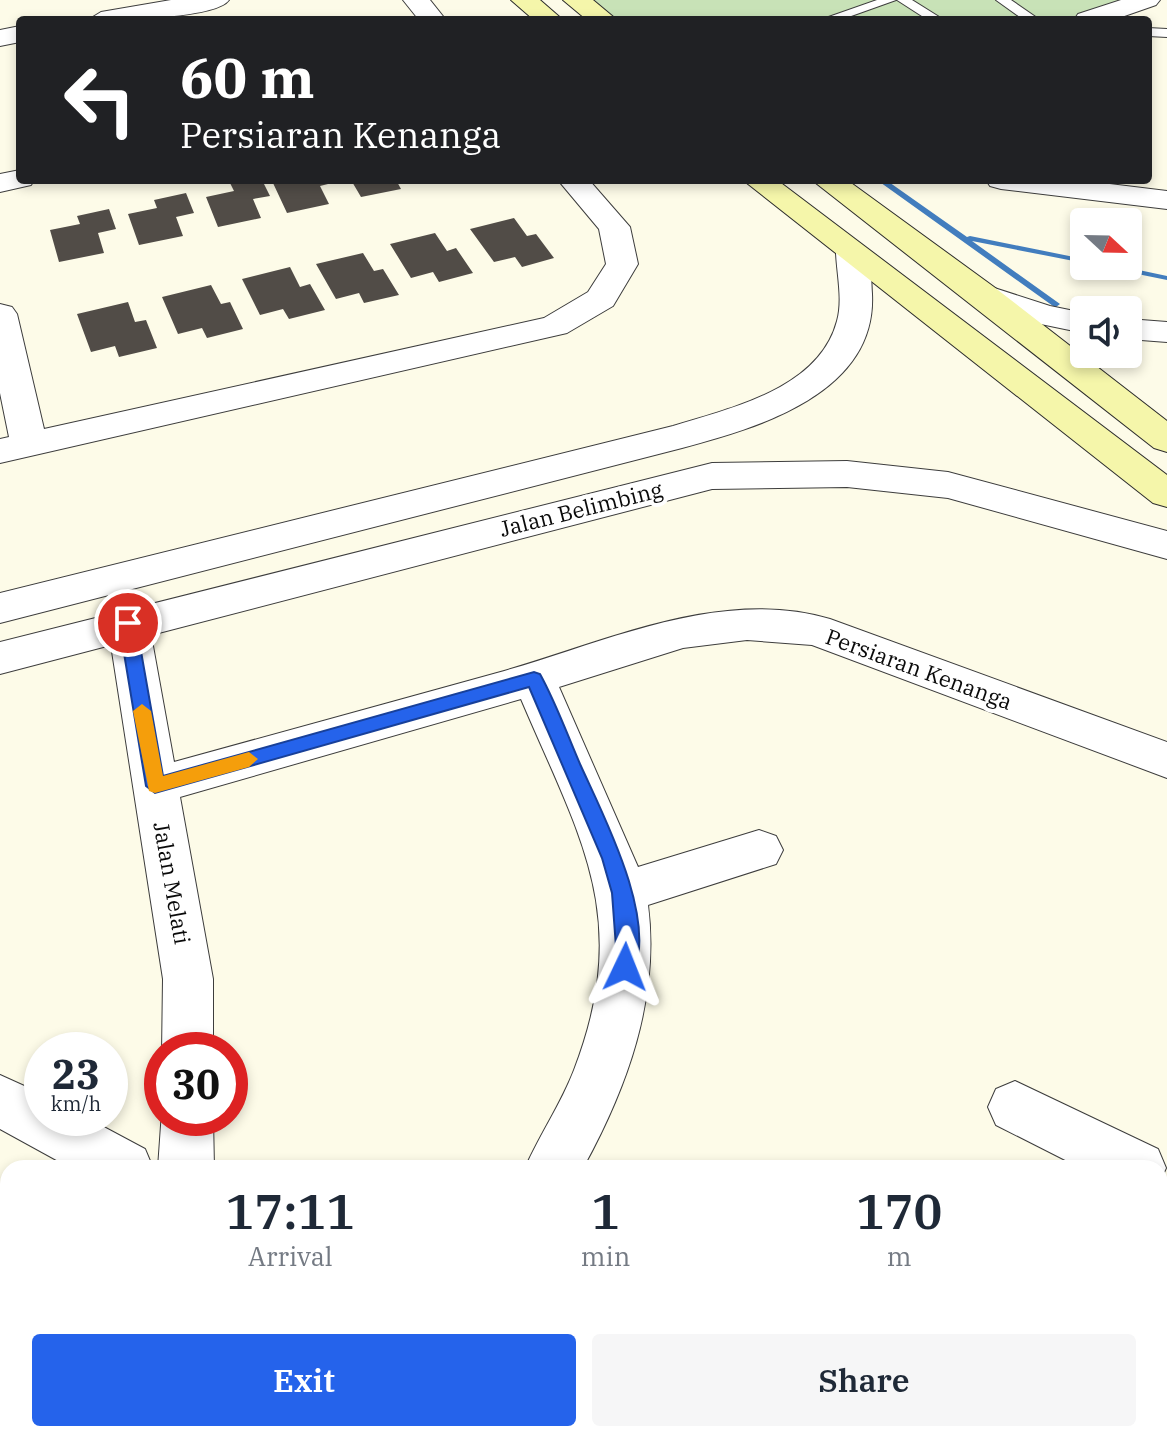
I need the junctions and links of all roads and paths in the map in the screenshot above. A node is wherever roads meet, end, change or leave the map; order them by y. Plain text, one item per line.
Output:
1 (216, 0) edge
2 (416, 0) edge
3 (524, 0) edge
4 (576, 0) edge
5 (890, 0) edge
6 (903, 0) edge
7 (1002, 0) edge
8 (1148, 0) edge
9 (1167, 11) edge
10 (124, 16) edge
11 (430, 16) edge
12 (545, 16) edge
13 (598, 16) edge
14 (840, 16) edge
15 (930, 16) edge
16 (1027, 16) edge
17 (1099, 16) edge
18 (576, 184) edge
19 (763, 184) edge
20 (832, 184) edge
21 (1034, 184) edge
22 (1167, 200) edge
23 (852, 253) junction
24 (982, 294) junction
25 (0, 314) edge
26 (1070, 320) edge
27 (1142, 330) edge
28 (1167, 332) edge
29 (1167, 440) edge
30 (15, 447) edge
31 (1167, 494) edge
32 (1167, 545) edge
33 (0, 608) edge
34 (128, 623) junction
35 (0, 658) edge
36 (534, 679) junction
37 (1167, 760) edge
38 (155, 786) junction
39 (759, 850) dead end
40 (622, 893) junction
41 (187, 1032) edge
42 (0, 1100) edge
43 (1015, 1107) dead end
44 (186, 1136) edge
45 (110, 1160) edge
46 (186, 1160) edge
47 (557, 1160) edge
48 (1122, 1160) edge

1 - 10 street
2 - 11 street
3 - 12 main road
4 - 13 main road
5 - 14 lane
6 - 15 lane
7 - 16 lane
8 - 9 street
8 - 17 street
18 - 30 street
19 - 23 main road
20 - 24 main road
21 - 22 street
23 - 31 main road
23 - 33 street, Jalan Belimbing
24 - 26 street
24 - 29 main road
25 - 30 street
27 - 28 street
32 - 34 street, Jalan Belimbing
34 - 35 street, Jalan Belimbing
34 - 38 street, Jalan Melati
36 - 37 street, Persiaran Kenanga
36 - 38 street, Persiaran Kenanga
36 - 40 street
38 - 41 street, Jalan Melati
39 - 40 street
40 - 47 street
42 - 45 street
43 - 48 street
44 - 46 street

